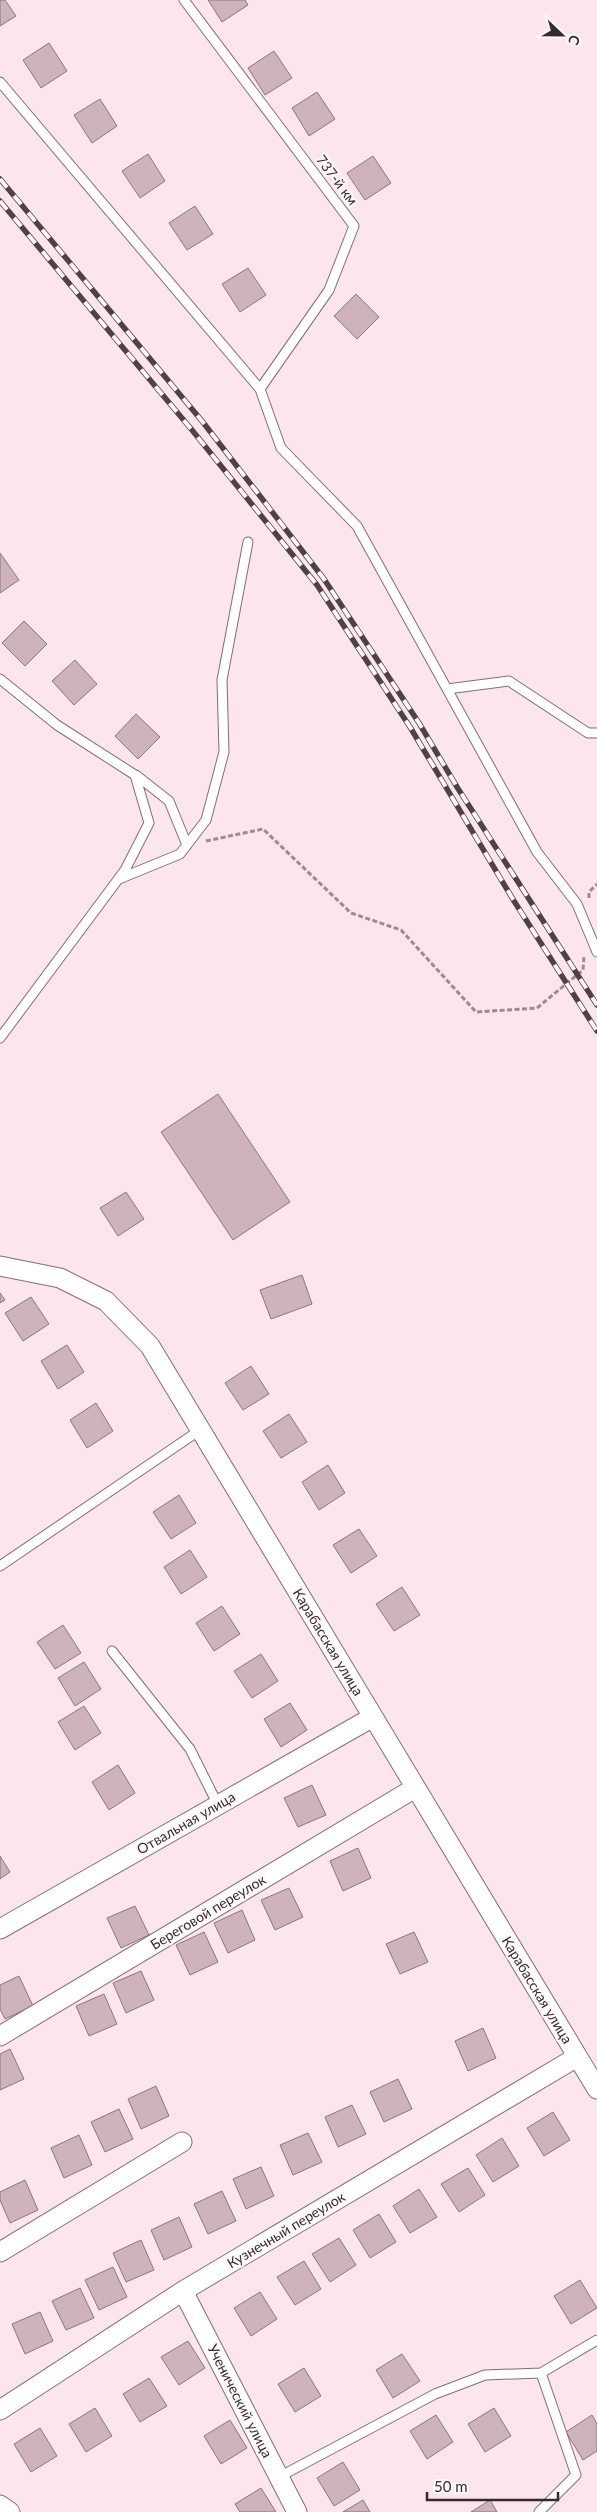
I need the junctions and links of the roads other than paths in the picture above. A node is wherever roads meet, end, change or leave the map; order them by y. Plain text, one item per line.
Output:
1 (184, 0) edge
2 (0, 82) edge
3 (260, 389) junction
4 (248, 542) dead end
5 (0, 679) edge
6 (447, 689) junction
7 (597, 733) edge
8 (135, 775) junction
9 (187, 845) junction
10 (118, 879) junction
11 (597, 952) edge
12 (0, 1038) edge
13 (0, 1266) edge
14 (200, 1430) junction
15 (0, 1566) edge
16 (112, 1651) dead end
17 (372, 1717) junction
18 (415, 1788) junction
19 (218, 1805) junction
20 (0, 1929) edge
21 (0, 2036) edge
22 (577, 2057) junction
23 (597, 2089) edge
24 (182, 2142) dead end
25 (0, 2252) edge
26 (183, 2291) junction
27 (597, 2340) edge
28 (541, 2373) junction
29 (0, 2410) edge
30 (279, 2477) junction
31 (0, 2505) edge
32 (10, 2512) edge
33 (297, 2512) edge
34 (539, 2512) edge

1 - 3 lane, 737-й км
2 - 3 lane
3 - 6 lane
4 - 9 lane
5 - 8 lane
6 - 7 lane
6 - 11 lane
8 - 9 lane
8 - 10 lane
9 - 10 lane
10 - 12 lane
13 - 14 street, Карабасская улица
14 - 15 lane
14 - 17 street, Карабасская улица
16 - 19 lane
17 - 18 street, Карабасская улица
17 - 19 street, Отвальная улица
18 - 21 street, Береговой переулок
18 - 22 street, Карабасская улица
19 - 20 street, Отвальная улица
22 - 23 street, Карабасская улица
22 - 26 street, Кузнечный переулок
24 - 25 street
26 - 29 street, Кузнечный переулок
26 - 30 street, Ученический улица
27 - 28 lane
28 - 30 lane
28 - 34 lane
30 - 33 street, Ученический улица
31 - 32 street

